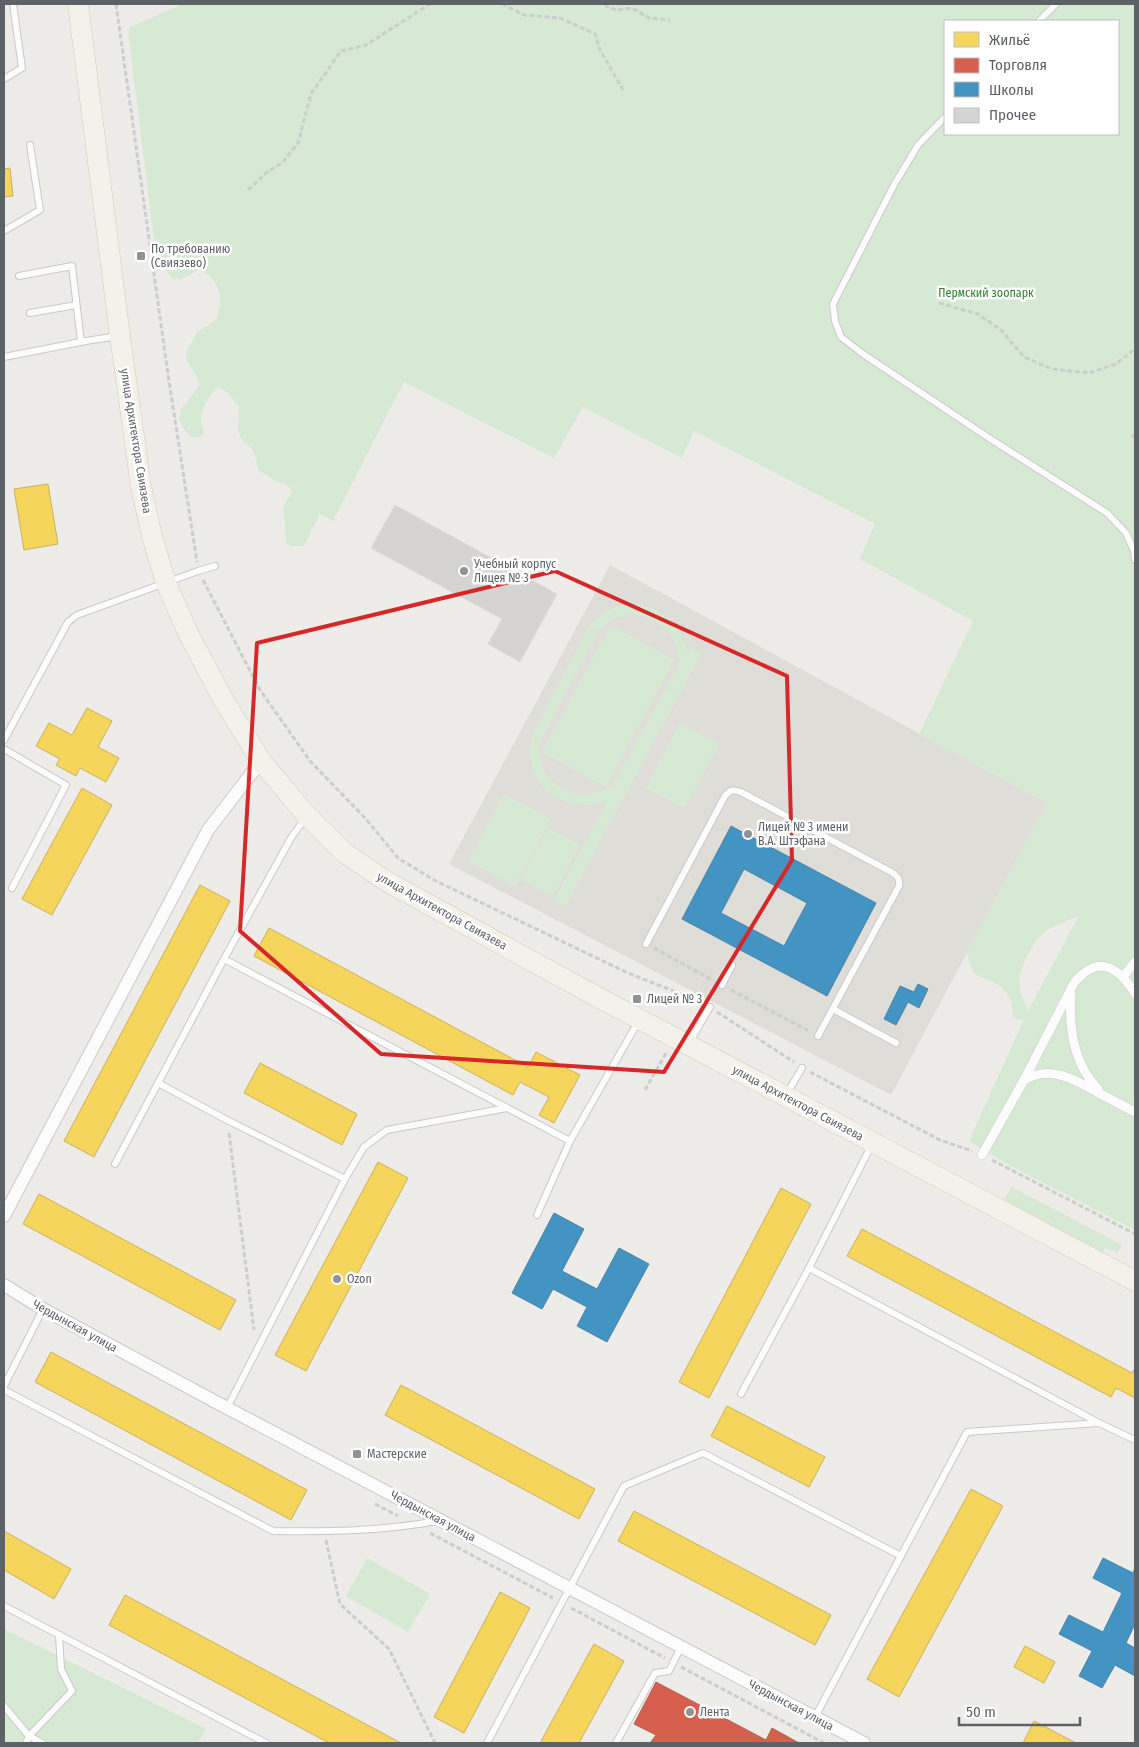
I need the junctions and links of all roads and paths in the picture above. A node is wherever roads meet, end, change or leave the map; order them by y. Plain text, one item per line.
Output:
1 (13, 4) edge
2 (78, 4) edge
3 (116, 4) edge
4 (430, 4) edge
5 (502, 4) edge
6 (606, 4) edge
7 (1056, 4) edge
8 (670, 20) dead end
9 (1040, 20) edge
10 (4, 79) edge
11 (623, 90) dead end
12 (944, 118) edge
13 (30, 145) dead end
14 (248, 190) dead end
15 (4, 231) edge
16 (19, 276) dead end
17 (940, 303) dead end
18 (76, 305) junction
19 (30, 313) dead end
20 (120, 336) junction
21 (81, 342) junction
22 (1135, 350) edge
23 (4, 357) edge
24 (1132, 434) dead end
25 (1135, 441) edge
26 (1135, 560) edge
27 (215, 566) dead end
28 (198, 571) junction
29 (166, 583) junction
30 (4, 740) edge
31 (4, 749) edge
32 (261, 761) junction
33 (307, 816) junction
34 (12, 888) dead end
35 (646, 944) dead end
36 (224, 959) junction
37 (1135, 962) edge
38 (732, 965) dead end
39 (1123, 977) junction
40 (722, 985) dead end
41 (1071, 990) junction
42 (1135, 993) edge
43 (710, 1007) junction
44 (833, 1009) junction
45 (640, 1019) junction
46 (818, 1036) dead end
47 (896, 1043) dead end
48 (688, 1044) junction
49 (668, 1050) dead end
50 (802, 1068) junction
51 (1024, 1080) junction
52 (158, 1083) junction
53 (645, 1090) dead end
54 (786, 1096) junction
55 (1105, 1096) junction
56 (507, 1108) junction
57 (1135, 1112) edge
58 (227, 1120) junction
59 (570, 1141) junction
60 (873, 1142) junction
61 (982, 1155) junction
62 (115, 1164) dead end
63 (345, 1179) junction
64 (537, 1215) dead end
65 (4, 1216) edge
66 (1135, 1234) edge
67 (809, 1268) junction
68 (1135, 1281) edge
69 (4, 1285) edge
70 (44, 1309) junction
71 (257, 1351) junction
72 (4, 1388) edge
73 (741, 1394) dead end
74 (227, 1408) junction
75 (1099, 1423) junction
76 (1135, 1440) edge
77 (442, 1520) junction
78 (324, 1532) junction
79 (901, 1556) junction
80 (569, 1589) junction
81 (4, 1606) edge
82 (59, 1635) junction
83 (681, 1647) junction
84 (4, 1706) edge
85 (815, 1717) junction
86 (29, 1736) junction
87 (26, 1743) edge
88 (42, 1743) edge
89 (266, 1743) edge
90 (435, 1743) edge
91 (487, 1743) edge
92 (616, 1743) edge
93 (863, 1743) edge

1 - 10 lane
2 - 20 main road, улица Архитектора Свиязева
3 - 28 path
4 - 14 path
5 - 11 path
6 - 8 path
7 - 9 lane
12 - 26 lane
13 - 15 lane
16 - 18 lane
17 - 22 path
18 - 19 lane
18 - 21 lane
20 - 21 lane
20 - 29 main road, улица Архитектора Свиязева
21 - 23 lane
24 - 25 path
27 - 28 lane
28 - 29 lane
28 - 43 path
29 - 30 lane
29 - 32 main road, улица Архитектора Свиязева
31 - 34 lane
32 - 33 main road, улица Архитектора Свиязева
32 - 65 street
33 - 36 lane
33 - 45 main road, улица Архитектора Свиязева
35 - 44 lane
36 - 52 lane
36 - 56 lane
37 - 39 street
38 - 40 lane
39 - 41 street
39 - 42 street
41 - 51 street
41 - 55 street
43 - 48 lane
43 - 50 path
44 - 46 lane
44 - 47 lane
45 - 48 main road, улица Архитектора Свиязева
45 - 59 lane
48 - 54 main road, улица Архитектора Свиязева
49 - 53 path
50 - 54 lane
50 - 61 path
51 - 55 street
51 - 61 street
52 - 58 lane
52 - 62 lane
54 - 60 main road, улица Архитектора Свиязева
55 - 57 street
56 - 59 lane
56 - 63 lane
58 - 63 lane
58 - 71 path
59 - 64 lane
60 - 67 lane
60 - 68 main road, улица Архитектора Свиязева
61 - 66 path
63 - 71 lane
67 - 73 lane
67 - 75 lane
69 - 70 street, Чердынская улица
70 - 72 lane
70 - 74 street, Чердынская улица
71 - 74 lane
72 - 78 lane
74 - 77 street, Чердынская улица
75 - 76 lane
75 - 79 lane
77 - 78 lane
77 - 80 street, Чердынская улица
78 - 90 path
79 - 80 lane
79 - 85 lane
80 - 83 street, Чердынская улица
80 - 91 lane
81 - 82 lane
82 - 86 lane
82 - 89 lane
83 - 85 street, Чердынская улица
83 - 92 lane
84 - 86 lane
85 - 93 street, Чердынская улица
86 - 87 lane
86 - 88 lane

